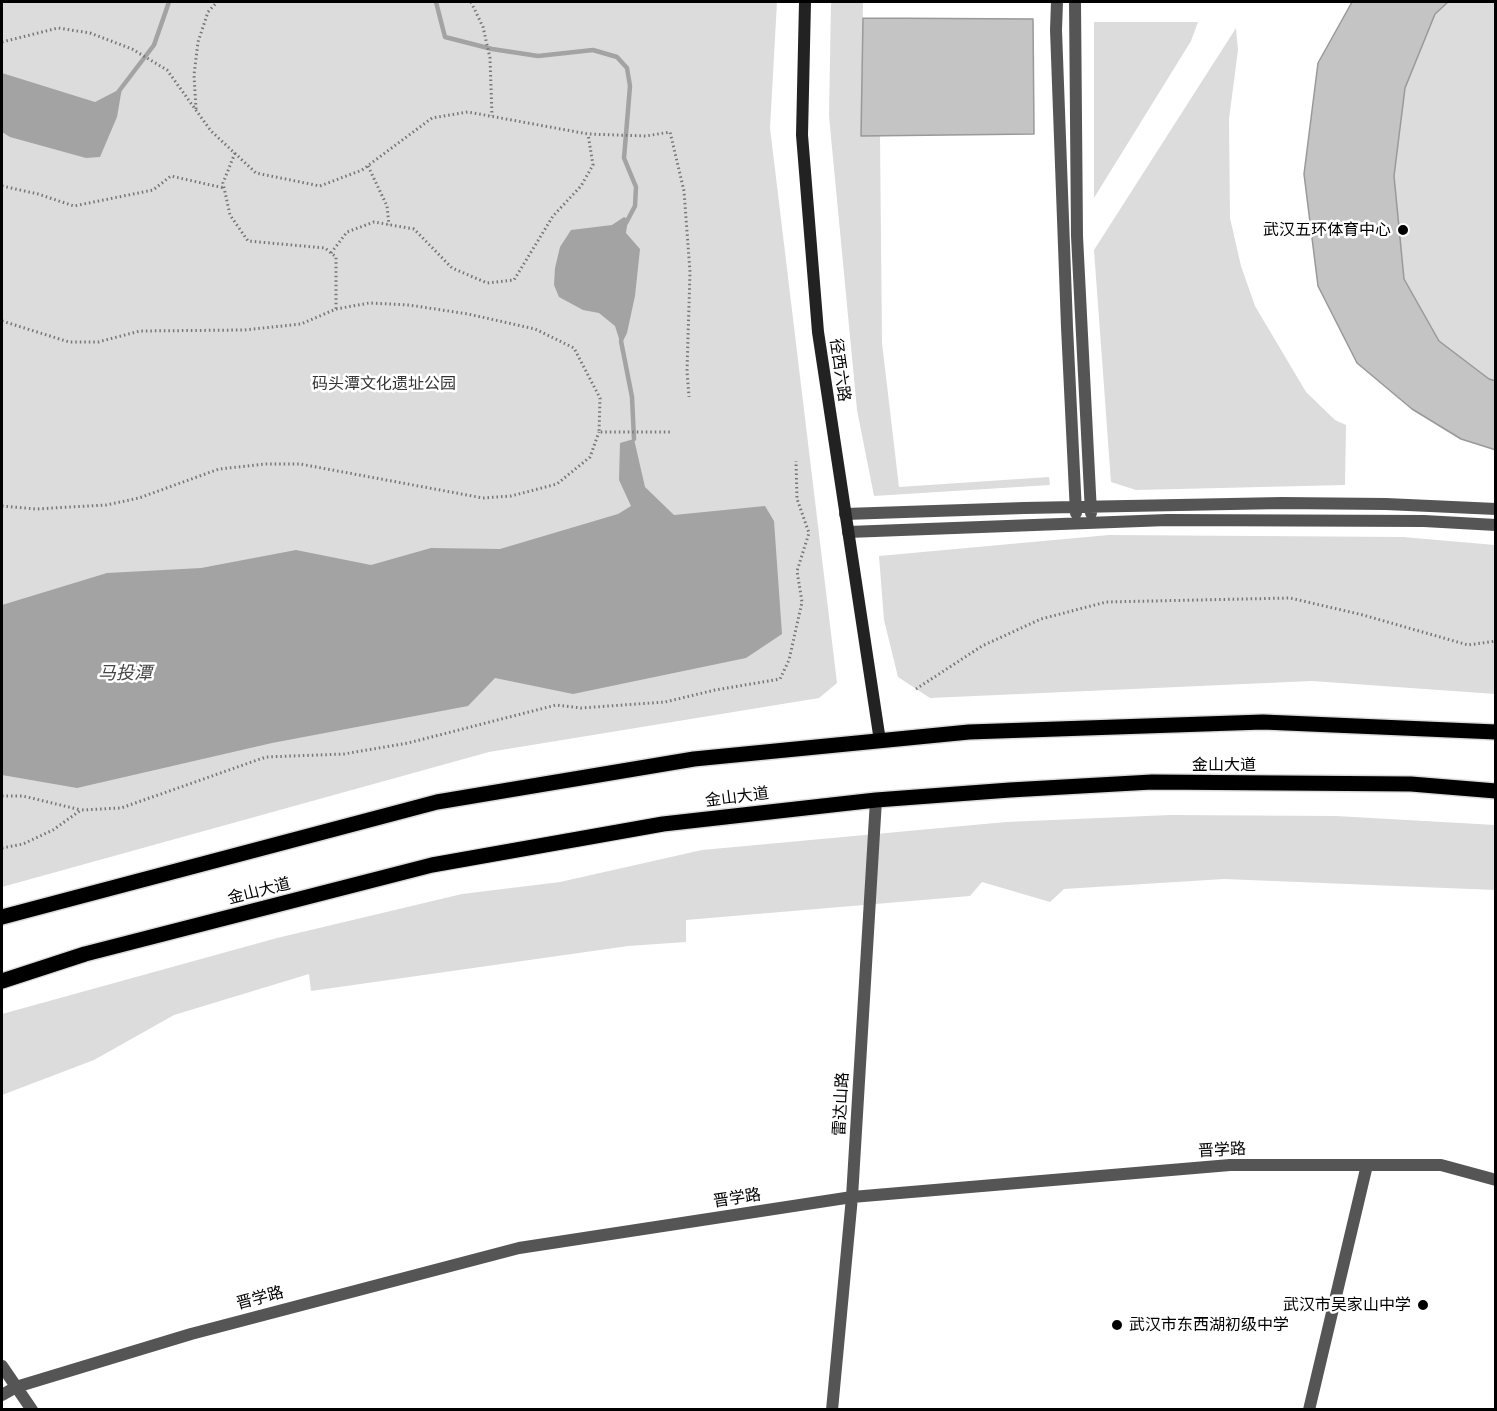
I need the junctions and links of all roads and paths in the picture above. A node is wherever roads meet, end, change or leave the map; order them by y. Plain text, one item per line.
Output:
1 (217, 2) edge
2 (471, 2) edge
3 (805, 2) edge
4 (1057, 2) edge
5 (1075, 2) edge
6 (2, 42) edge
7 (196, 111) junction
8 (492, 116) junction
9 (588, 134) junction
10 (235, 153) junction
11 (368, 166) junction
12 (2, 186) edge
13 (224, 188) junction
14 (389, 225) junction
15 (331, 253) junction
16 (336, 309) junction
17 (2, 321) edge
18 (689, 397) dead end
19 (599, 432) junction
20 (672, 432) dead end
21 (796, 461) dead end
22 (2, 506) edge
23 (1075, 507) junction
24 (1090, 507) junction
25 (1496, 509) edge
26 (845, 514) junction
27 (1077, 523) junction
28 (1092, 523) junction
29 (1496, 525) edge
30 (848, 532) junction
31 (1496, 641) edge
32 (916, 689) dead end
33 (1496, 732) edge
34 (880, 741) junction
35 (1496, 790) edge
36 (2, 796) edge
37 (876, 800) junction
38 (81, 810) junction
39 (2, 848) edge
40 (2, 917) edge
41 (2, 981) edge
42 (1367, 1165) junction
43 (1496, 1180) edge
44 (852, 1197) junction
45 (2, 1365) edge
46 (16, 1388) junction
47 (2, 1395) edge
48 (32, 1410) edge
49 (832, 1410) edge
50 (1309, 1410) edge

1 - 7 path
2 - 8 path
3 - 26 street, 径西六路
4 - 23 street
5 - 24 street
6 - 7 path
7 - 10 path
8 - 9 path
8 - 11 path
9 - 14 path
9 - 18 path
10 - 11 path
10 - 13 path
11 - 14 path
12 - 13 path
13 - 15 path
14 - 15 path
15 - 16 path
16 - 17 path
16 - 19 path
19 - 20 path
19 - 22 path
21 - 38 path
23 - 24 street
23 - 26 street
23 - 27 street
24 - 25 street
24 - 28 street
26 - 30 street, 径西六路
27 - 28 street
27 - 30 street
28 - 29 street
30 - 34 street, 径西六路
31 - 32 path
33 - 34 main road
34 - 40 main road
35 - 37 main road, 金山大道
36 - 38 path
37 - 41 main road, 金山大道
37 - 44 street, 雷达山路
38 - 39 path
42 - 43 street, 晋学路
42 - 44 street, 晋学路
42 - 50 street
44 - 46 street, 晋学路
44 - 49 street, 雷达山路
45 - 46 street
46 - 47 street, 晋学路
46 - 48 street

